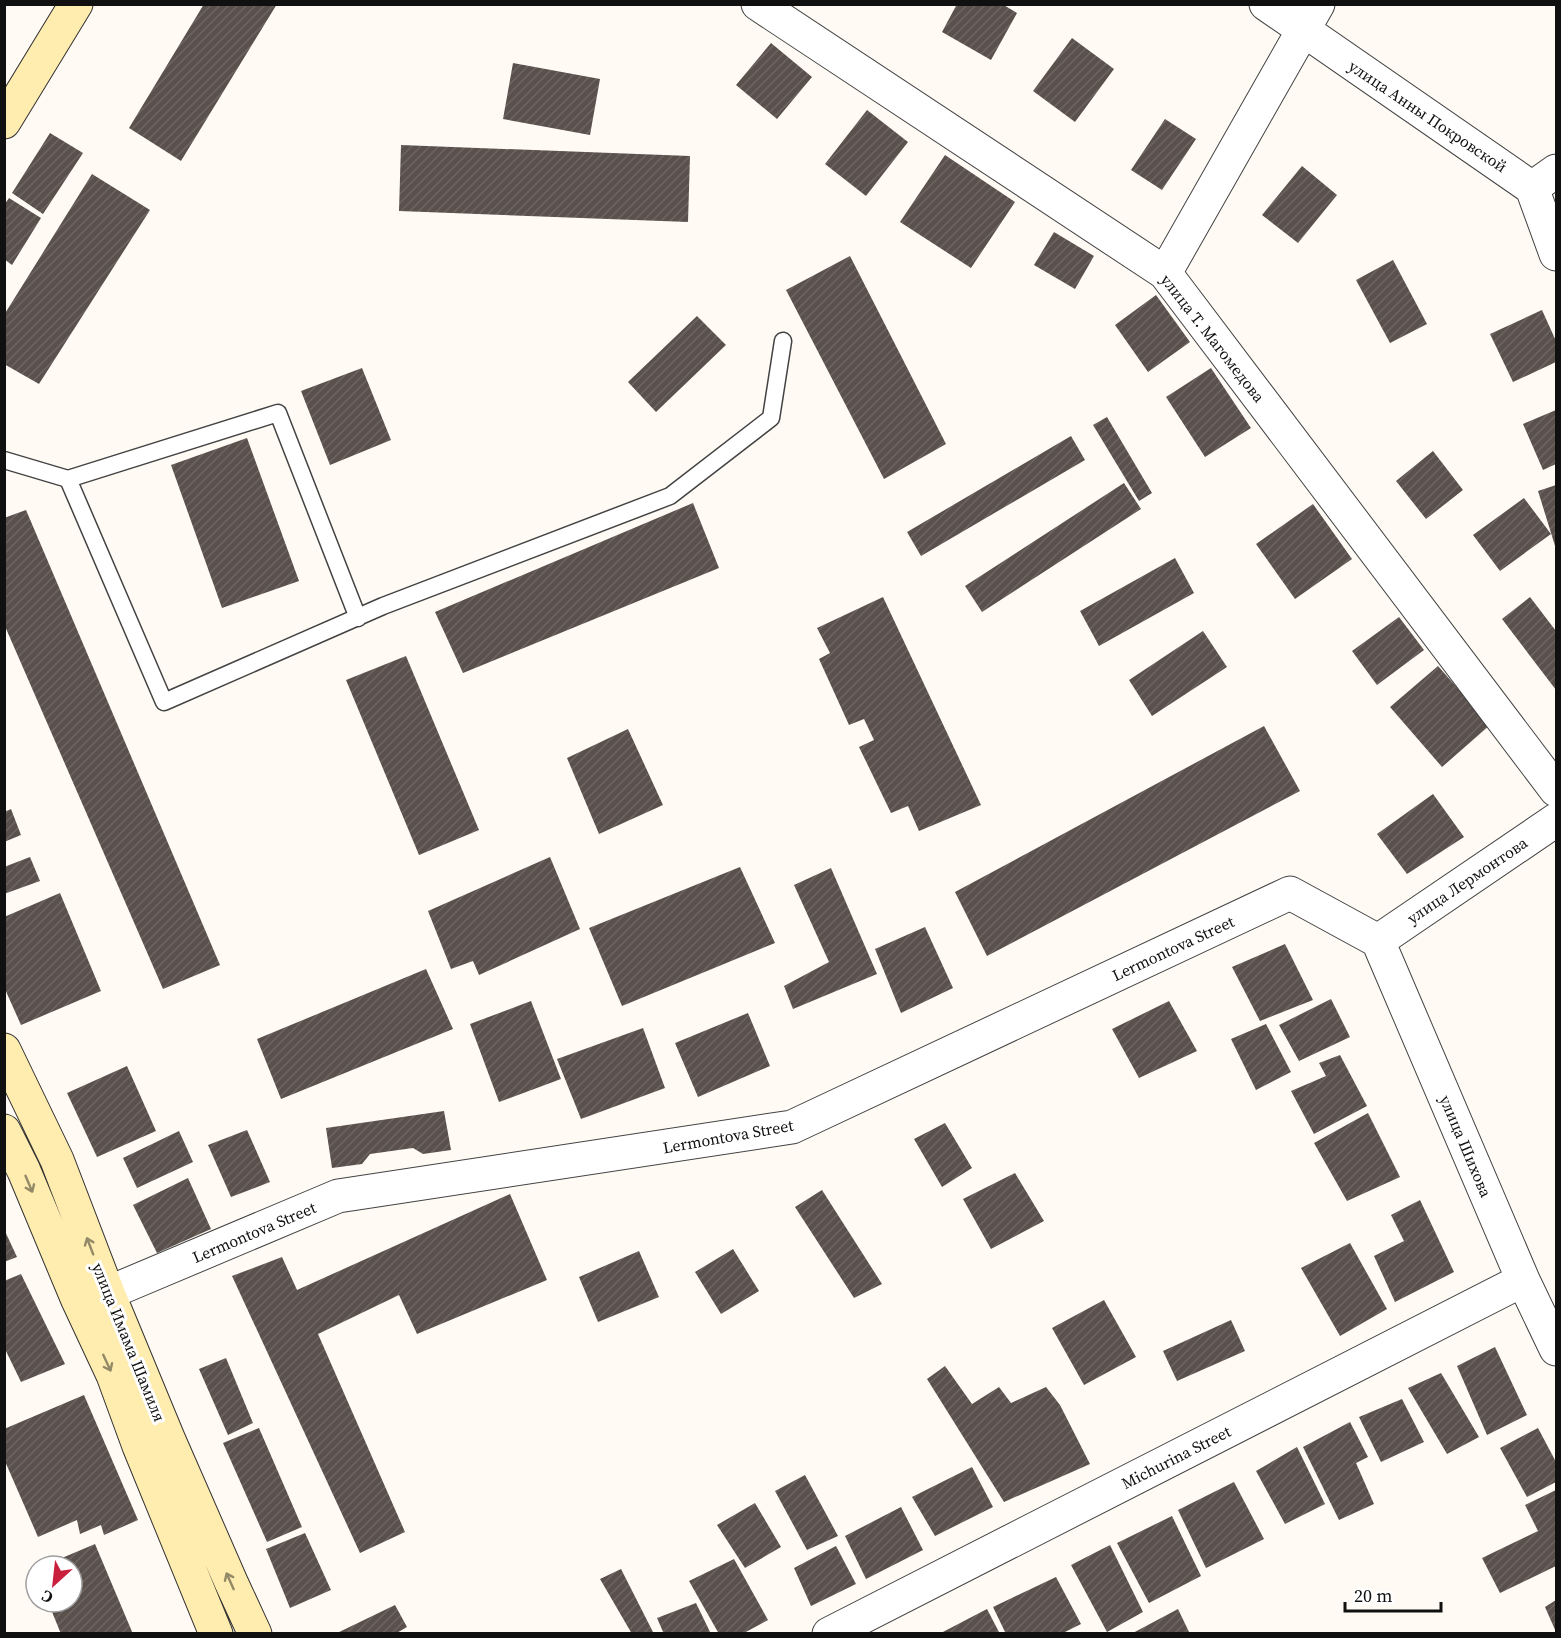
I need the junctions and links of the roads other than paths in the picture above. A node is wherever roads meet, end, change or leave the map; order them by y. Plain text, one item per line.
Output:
1 (76, 4) edge
2 (758, 4) edge
3 (1266, 4) edge
4 (1310, 17) edge
5 (4, 122) edge
6 (1544, 179) edge
7 (1557, 254) edge
8 (1165, 273) junction
9 (783, 341) dead end
10 (4, 460) edge
11 (68, 479) junction
12 (358, 618) junction
13 (1557, 790) edge
14 (1557, 820) edge
15 (1378, 941) junction
16 (4, 1050) edge
17 (4, 1131) edge
18 (1523, 1280) junction
19 (108, 1293) junction
20 (1557, 1349) edge
21 (216, 1634) edge
22 (255, 1634) edge
23 (829, 1634) edge

1 - 5 main road
2 - 8 street, улица Т. Магомедова
3 - 4 street, улица Анны Покровской
4 - 6 street, улица Анны Покровской
4 - 8 street
6 - 7 street, улица Анны Покровской
8 - 13 street, улица Т. Магомедова
9 - 12 lane
10 - 11 lane
11 - 12 lane
11 - 12 lane
14 - 15 street, улица Лермонтова
15 - 18 street, улица Шихова
15 - 19 street, Lermontova Street
19 -> 16 main road, улица Имама Шамиля
17 -> 21 main road, улица Имама Шамиля
18 - 20 street, улица Шихова
18 - 23 street, Michurina Street
22 -> 19 main road, улица Имама Шамиля

